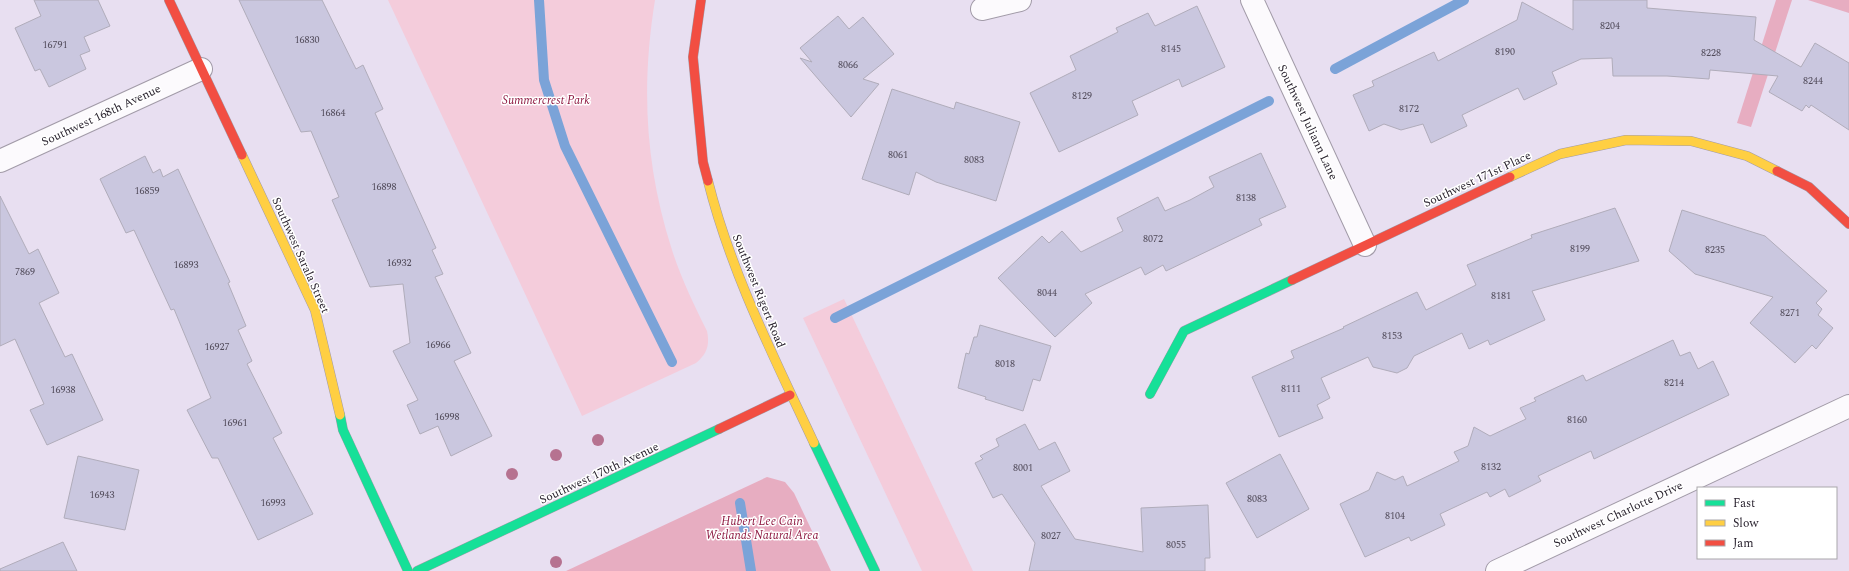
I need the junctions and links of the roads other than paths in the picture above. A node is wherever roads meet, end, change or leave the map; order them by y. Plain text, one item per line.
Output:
1 (169, 0) edge
2 (701, 0) edge
3 (1020, 0) edge
4 (1252, 0) edge
5 (982, 9) dead end
6 (201, 69) junction
7 (0, 162) edge
8 (1849, 224) edge
9 (1365, 245) junction
10 (1150, 394) dead end
11 (790, 395) junction
12 (1849, 406) edge
13 (408, 571) edge
14 (417, 571) edge
15 (875, 571) edge
16 (1497, 571) edge

1 - 6 street, Southwest Sarala Street
2 - 11 street, Southwest Rigert Road
3 - 5 street
4 - 9 street, Southwest Juliann Lane
6 - 7 street, Southwest 168th Avenue
6 - 13 street, Southwest Sarala Street
8 - 9 street, Southwest 171st Place
9 - 10 street, Southwest 171st Place
11 - 14 street, Southwest 170th Avenue
11 - 15 street, Southwest Rigert Road
12 - 16 street, Southwest Charlotte Drive

